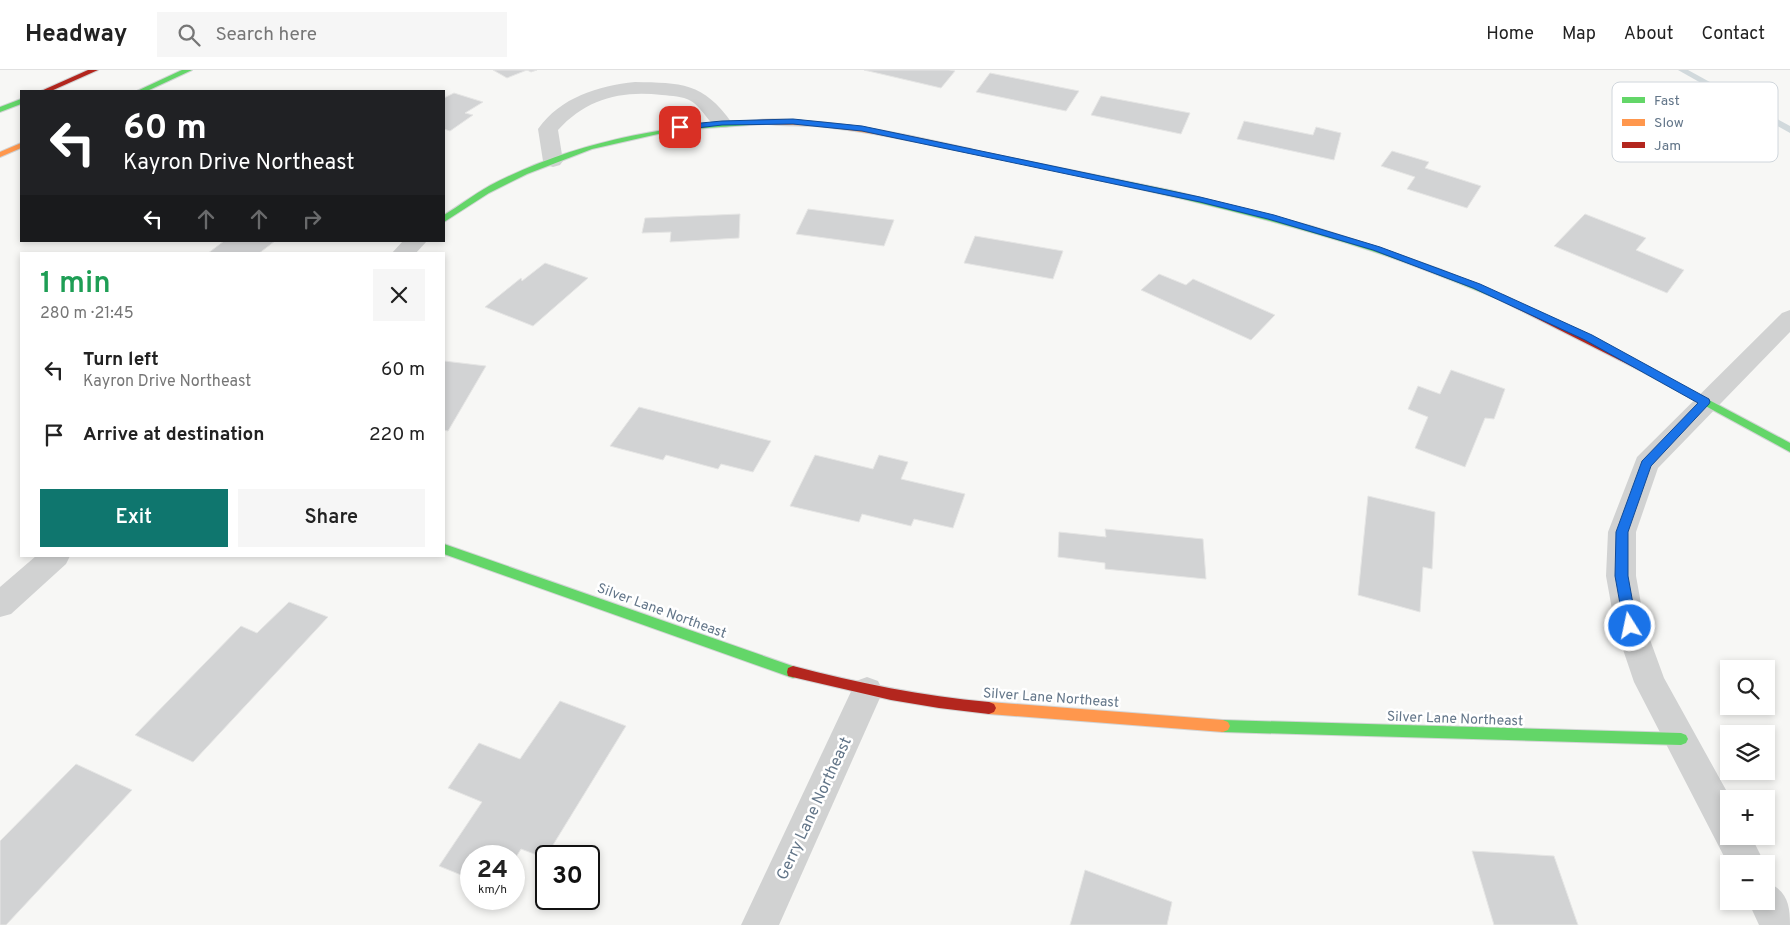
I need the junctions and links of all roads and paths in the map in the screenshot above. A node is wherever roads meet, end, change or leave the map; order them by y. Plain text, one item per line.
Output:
1 (94, 70) edge
2 (188, 70) edge
3 (47, 90) edge
4 (143, 90) edge
5 (20, 101) edge
6 (0, 110) edge
7 (722, 123) junction
8 (20, 145) edge
9 (0, 155) edge
10 (552, 161) junction
11 (445, 218) edge
12 (415, 242) edge
13 (404, 252) edge
14 (1790, 318) edge
15 (1705, 402) junction
16 (1790, 448) edge
17 (445, 549) edge
18 (55, 557) edge
19 (0, 605) edge
20 (867, 691) junction
21 (1681, 739) junction
22 (1720, 813) edge
23 (1771, 910) edge
24 (760, 925) edge
25 (1779, 925) edge

1 - 3 main road
2 - 4 main road
5 - 6 main road
7 - 10 main road
7 - 10 street
7 - 15 main road
8 - 9 main road
10 - 11 main road
12 - 13 street
14 - 15 street
15 - 16 main road
15 - 21 street
17 - 20 main road, Silver Lane Northeast
18 - 19 street
20 - 21 main road, Silver Lane Northeast
20 - 24 street, Gerry Lane Northeast
21 - 22 street
23 - 25 street

